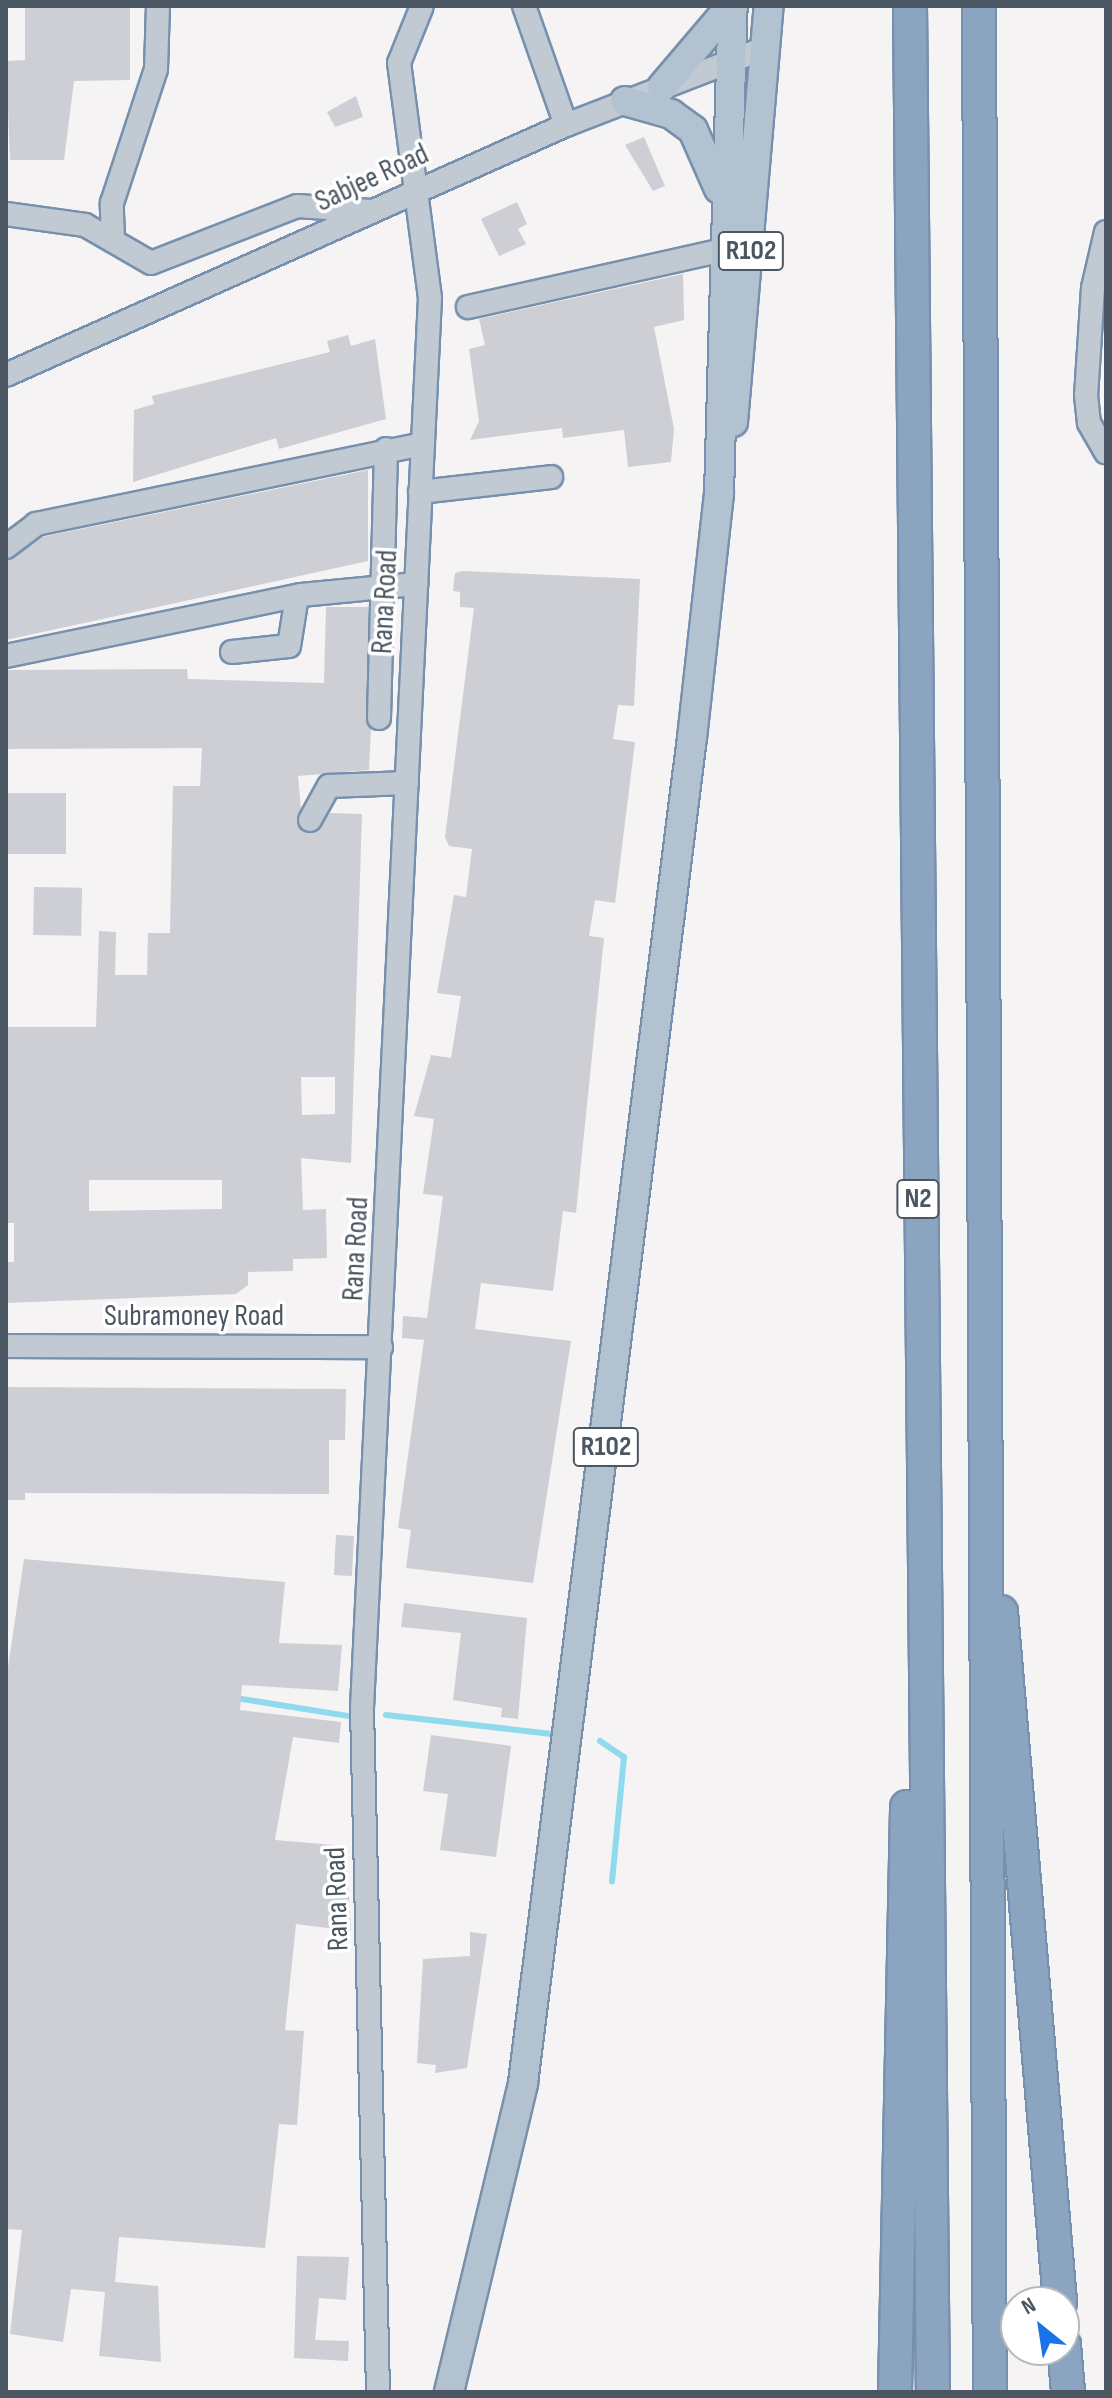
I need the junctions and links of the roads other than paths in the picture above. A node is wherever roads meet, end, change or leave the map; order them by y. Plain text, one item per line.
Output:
1 (158, 6) edge
2 (422, 6) edge
3 (524, 6) edge
4 (732, 6) edge
5 (769, 6) edge
6 (910, 6) edge
7 (979, 6) edge
8 (1001, 6) edge
9 (767, 47) junction
10 (733, 60) junction
11 (979, 65) junction
12 (662, 87) junction
13 (625, 101) junction
14 (566, 125) junction
15 (412, 192) junction
16 (371, 211) junction
17 (6, 214) edge
18 (726, 217) junction
19 (1106, 232) edge
20 (113, 241) junction
21 (724, 250) junction
22 (468, 307) dead end
23 (6, 375) edge
24 (423, 444) junction
25 (386, 449) junction
26 (1106, 453) edge
27 (551, 477) dead end
28 (420, 492) junction
29 (719, 494) junction
30 (6, 547) edge
31 (416, 584) junction
32 (380, 587) junction
33 (297, 596) junction
34 (232, 652) dead end
35 (6, 656) edge
36 (379, 718) dead end
37 (407, 783) junction
38 (310, 820) dead end
39 (6, 1346) edge
40 (381, 1347) junction
41 (983, 1495) junction
42 (920, 1529) junction
43 (1059, 2286) edge
44 (1066, 2366) edge
45 (378, 2392) edge
46 (449, 2392) edge
47 (895, 2392) edge
48 (933, 2392) edge
49 (990, 2392) edge
50 (1068, 2392) edge

1 - 20 street
2 - 15 street, Rana Road
3 - 14 street
4 - 10 main road, R102
4 - 12 main road
5 - 9 main road, R102
6 - 42 highway, N2
7 - 11 highway, N2
8 - 11 highway
9 - 10 street, Sabjee Road
9 - 29 main road, R102
10 - 12 street, Sabjee Road
10 - 18 main road, R102
11 - 41 highway, N2
12 - 13 street, Sabjee Road
13 - 14 street, Sabjee Road
13 - 18 main road
14 - 15 street, Sabjee Road
15 - 16 street, Sabjee Road
15 - 24 street, Rana Road
16 - 20 street
16 - 23 street, Sabjee Road
17 - 20 street
18 - 21 main road, R102
19 - 26 street
21 - 22 street
21 - 29 main road, R102
24 - 25 street
24 - 28 street, Rana Road
25 - 30 street
25 - 32 street
27 - 28 street
28 - 31 street, Rana Road
29 - 46 main road, R102
31 - 32 street
31 - 37 street, Rana Road
32 - 33 street
32 - 36 street
33 - 34 street
33 - 35 street
37 - 38 street
37 - 40 street, Rana Road
39 - 40 street, Subramoney Road
40 - 45 street, Rana Road
41 - 43 highway
41 - 49 highway, N2
42 - 47 highway
42 - 48 highway, N2
44 - 50 highway

